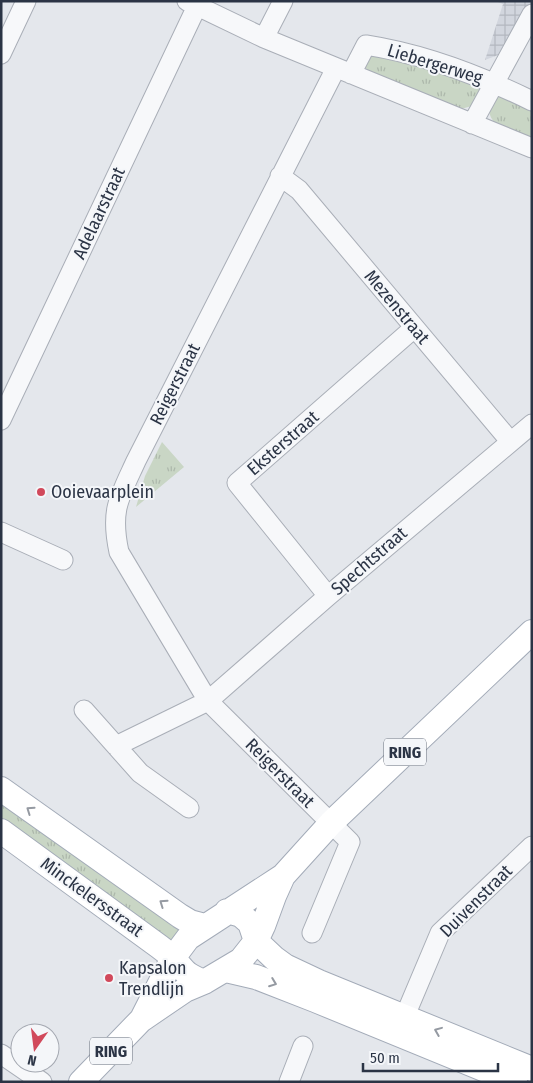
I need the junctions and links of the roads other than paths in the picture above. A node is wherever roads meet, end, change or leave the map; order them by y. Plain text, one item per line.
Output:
1 (26, 1) edge
2 (283, 1) edge
3 (192, 4) edge
4 (532, 14) edge
5 (264, 38) junction
6 (1, 54) edge
7 (344, 71) junction
8 (494, 82) junction
9 (532, 101) edge
10 (472, 124) junction
11 (532, 148) edge
12 (280, 176) junction
13 (414, 328) junction
14 (1, 420) edge
15 (532, 424) edge
16 (510, 441) junction
17 (1, 532) edge
18 (63, 560) dead end
19 (328, 596) junction
20 (532, 632) edge
21 (208, 701) junction
22 (84, 710) dead end
23 (116, 746) junction
24 (1, 789) edge
25 (189, 808) dead end
26 (331, 823) junction
27 (1, 831) edge
28 (532, 846) edge
29 (283, 876) junction
30 (227, 911) junction
31 (205, 926) junction
32 (312, 933) dead end
33 (256, 941) junction
34 (172, 958) junction
35 (226, 970) junction
36 (204, 982) junction
37 (141, 1020) junction
38 (399, 1031) junction
39 (303, 1046) dead end
40 (1, 1054) edge
41 (532, 1069) edge
42 (42, 1082) edge
43 (81, 1082) edge
44 (289, 1082) edge
45 (515, 1082) edge

1 - 6 street
2 - 5 street
3 - 5 street, Liebergerweg
3 - 14 street, Adelaarstraat
4 - 8 street
5 - 7 street, Liebergerweg
7 - 8 street, Liebergerweg
7 - 10 street, Liebergerweg
7 - 12 street, Reigerstraat
8 - 9 street, Liebergerweg
8 - 10 street
10 - 11 street, Liebergerweg
12 - 13 street, Mezenstraat
12 - 21 street, Reigerstraat
13 - 16 street, Mezenstraat
13 - 19 street, Eksterstraat
15 - 16 street, Spechtstraat
16 - 19 street, Spechtstraat
17 - 18 street
19 - 21 street, Spechtstraat
20 - 26 main road, RING
21 - 23 street
21 - 26 street, Reigerstraat
22 - 23 street
23 - 25 street
31 -> 24 main road, Minckelersstraat
26 - 29 main road, RING
26 - 32 street, Reigerstraat
27 - 34 main road, Minckelersstraat
28 - 38 street, Duivenstraat
29 - 30 main road, RING
29 - 33 main road, RING
30 - 31 main road, RING
30 - 33 main road
31 - 34 main road, RING
33 - 35 main road, RING
33 - 38 main road
34 - 36 main road, Minckelersstraat
34 - 37 main road, RING
35 - 36 main road, RING
35 -> 38 main road
36 - 37 main road, RING
37 - 43 main road, RING
41 -> 38 main road
38 - 45 main road
39 - 44 street
40 - 42 street

